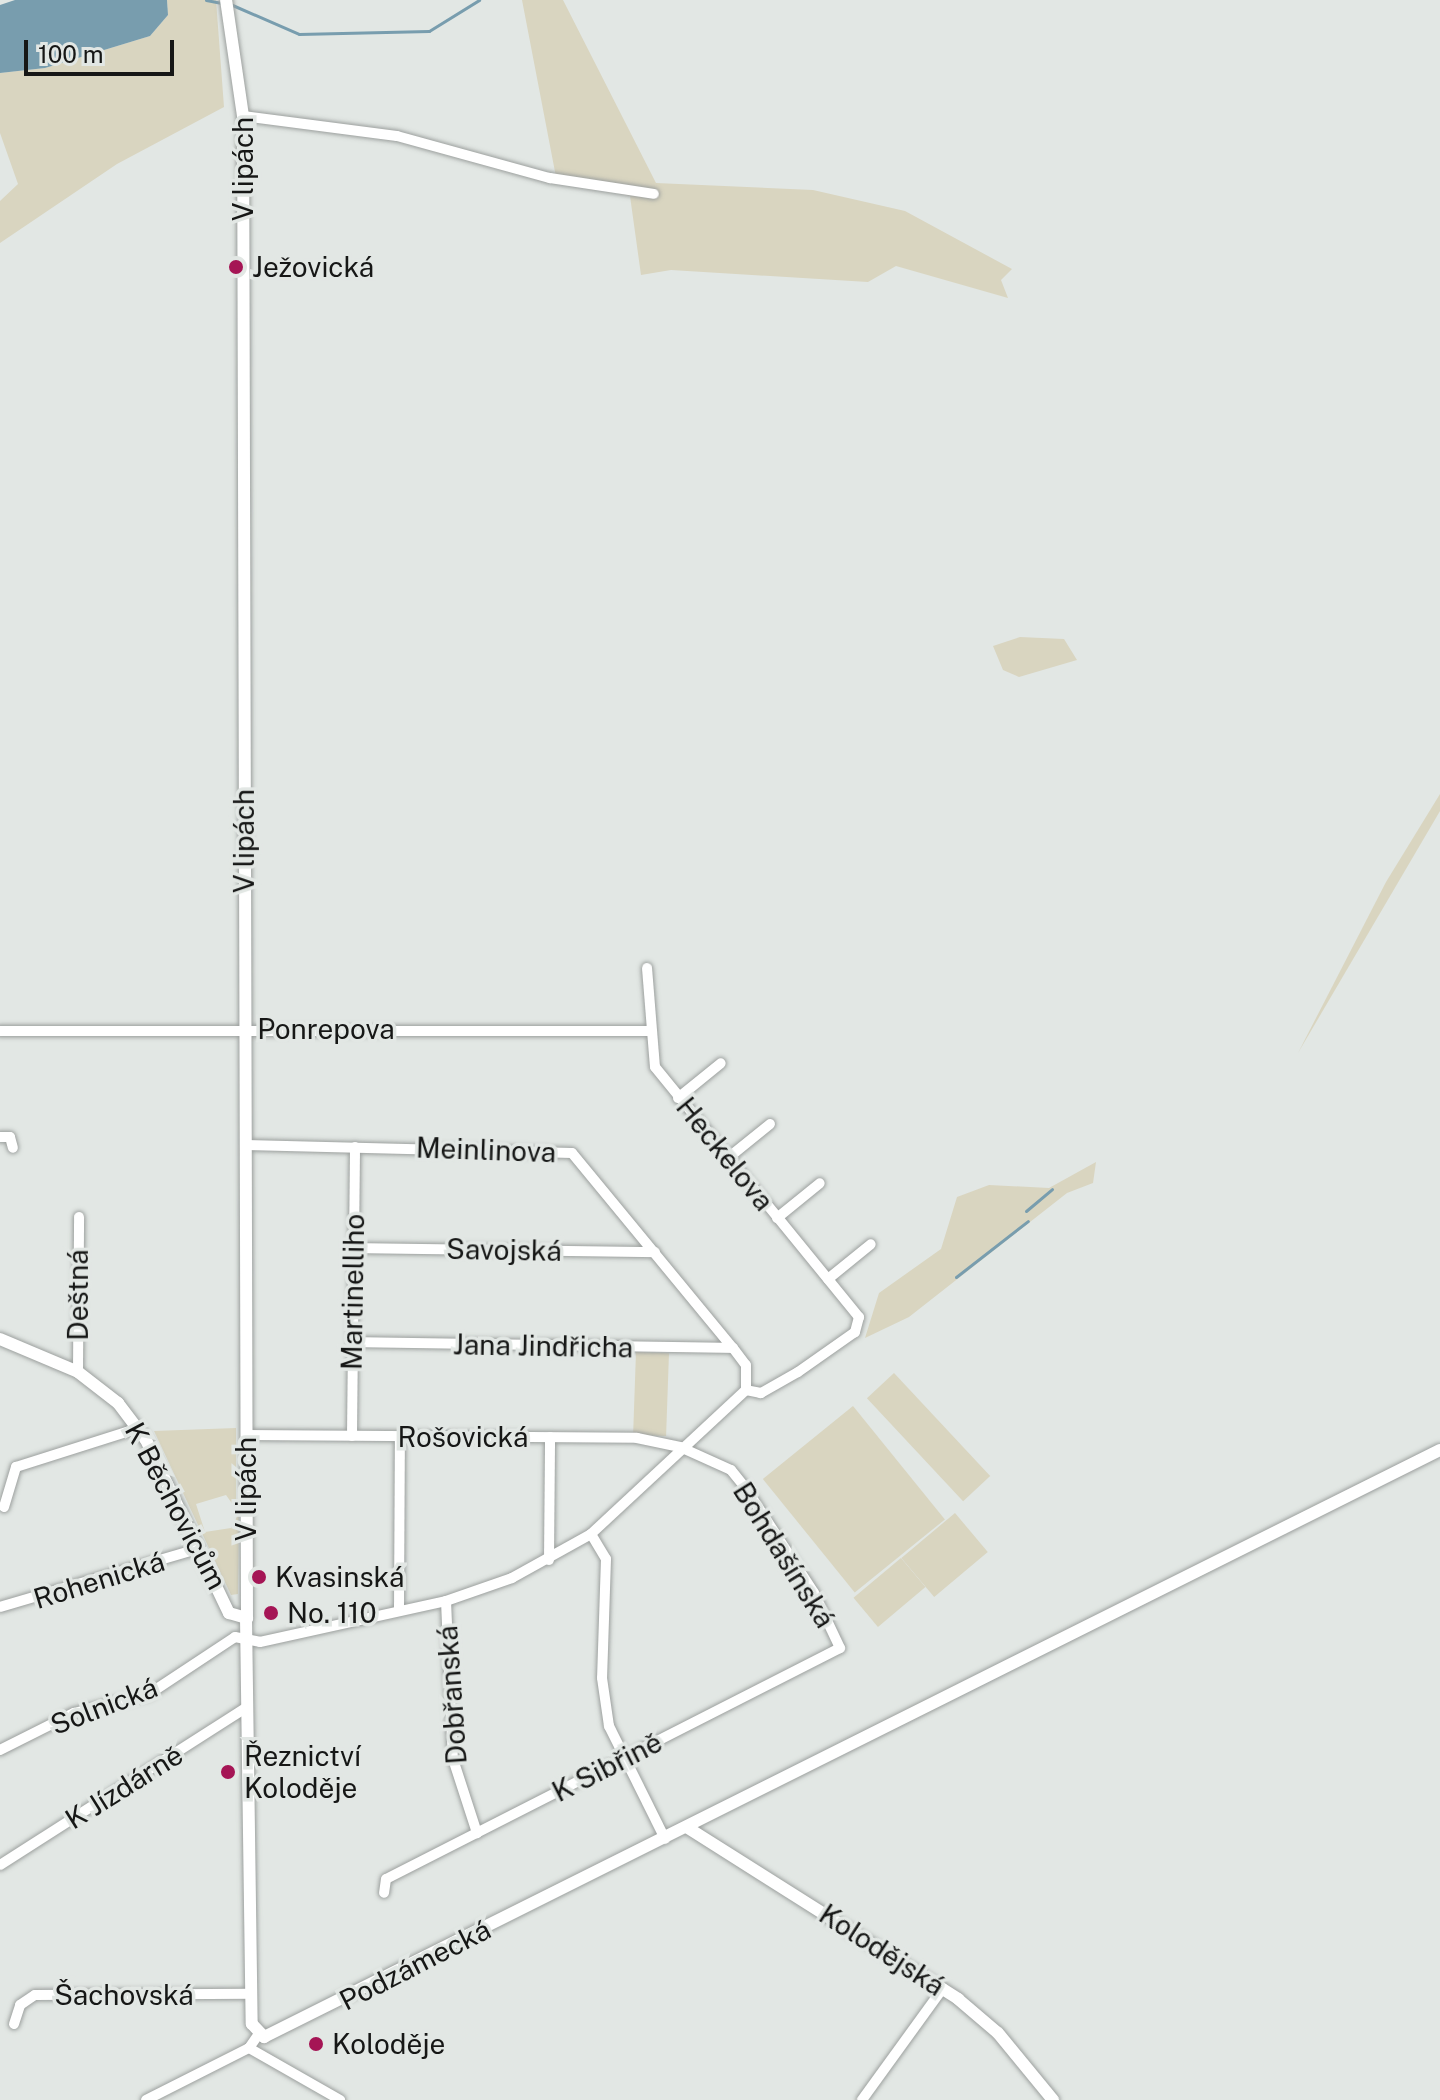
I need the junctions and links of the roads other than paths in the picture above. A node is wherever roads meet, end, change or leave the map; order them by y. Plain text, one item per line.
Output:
1 (228, 5) edge
2 (243, 116) junction
3 (654, 194) dead end
4 (647, 968) dead end
5 (246, 1029) junction
6 (0, 1031) edge
7 (651, 1031) junction
8 (721, 1063) dead end
9 (678, 1098) junction
10 (770, 1124) dead end
11 (0, 1137) edge
12 (246, 1145) junction
13 (355, 1147) junction
14 (13, 1148) dead end
15 (728, 1158) junction
16 (820, 1183) dead end
17 (79, 1217) dead end
18 (777, 1218) junction
19 (871, 1244) dead end
20 (354, 1248) junction
21 (655, 1252) junction
22 (828, 1279) junction
23 (0, 1339) edge
24 (353, 1342) junction
25 (733, 1348) junction
26 (78, 1372) junction
27 (746, 1390) junction
28 (139, 1428) junction
29 (246, 1435) junction
30 (352, 1436) junction
31 (400, 1436) junction
32 (550, 1437) junction
33 (680, 1447) junction
34 (1440, 1450) edge
35 (4, 1507) dead end
36 (591, 1534) junction
37 (197, 1549) junction
38 (549, 1560) junction
39 (246, 1598) junction
40 (446, 1601) junction
41 (229, 1603) junction
42 (0, 1607) edge
43 (399, 1610) junction
44 (242, 1619) junction
45 (246, 1636) junction
46 (840, 1648) joint
47 (247, 1707) junction
48 (0, 1750) edge
49 (624, 1759) junction
50 (688, 1828) junction
51 (477, 1833) junction
52 (665, 1839) junction
53 (0, 1865) edge
54 (384, 1893) dead end
55 (943, 1988) junction
56 (252, 1994) junction
57 (14, 2024) dead end
58 (258, 2035) junction
59 (249, 2048) junction
60 (146, 2100) edge
61 (340, 2100) edge
62 (862, 2100) edge
63 (1053, 2100) edge

1 - 2 street, V lipách
2 - 3 street
2 - 5 street, V lipách
4 - 7 street, Heckelova
5 - 6 street, Ponrepova
5 - 7 street, Ponrepova
5 - 12 street, V lipách
7 - 9 street, Heckelova
8 - 9 street
9 - 15 street, Heckelova
10 - 15 street
11 - 14 street
12 - 13 street, Meinlinova
12 - 29 street, V lipách
13 - 20 street, Martinelliho
13 - 21 street, Meinlinova
15 - 18 street, Heckelova
16 - 18 street
17 - 26 street, Deštná
18 - 22 street, Heckelova
19 - 22 street
20 - 21 street, Savojská
20 - 24 street, Martinelliho
21 - 25 street, Meinlinova
22 - 27 street, Heckelova
23 - 26 street, K Běchovicům
24 - 25 street, Jana Jindřicha
24 - 30 street, Martinelliho
25 - 27 street, Meinlinova
26 - 28 street, K Běchovicům
27 - 33 street
28 - 35 street
28 - 37 street, K Běchovicům
29 - 30 street, Rošovická
29 - 39 street, V lipách
30 - 31 street, Rošovická
31 - 32 street, Rošovická
31 - 43 street
32 - 33 street, Rošovická
32 - 38 street
33 - 36 street
33 - 46 street, Bohdašínská
34 - 50 street, Podzámecká
36 - 38 street
36 - 49 street
37 - 41 street, K Běchovicům
37 - 42 street, Rohenická
38 - 40 street
39 - 41 street
39 - 44 street, V lipách
40 - 43 street
40 - 51 street, Dobřanská
41 - 44 street, K Běchovicům
43 - 45 street
44 - 45 street
45 - 47 street
45 - 48 street, Solnická
46 - 49 street, K Sibřině
47 - 53 street, K Jízdárně
47 - 56 street
49 - 51 street, K Sibřině
49 - 52 street
50 - 52 street, Podzámecká
50 - 55 street, Kolodějská
51 - 54 street, K Sibřině
52 - 58 street, Podzámecká
55 - 62 street
55 - 63 street, Kolodějská
56 - 57 street, Šachovská
56 - 58 street
58 - 59 street
59 - 60 street
59 - 61 street

